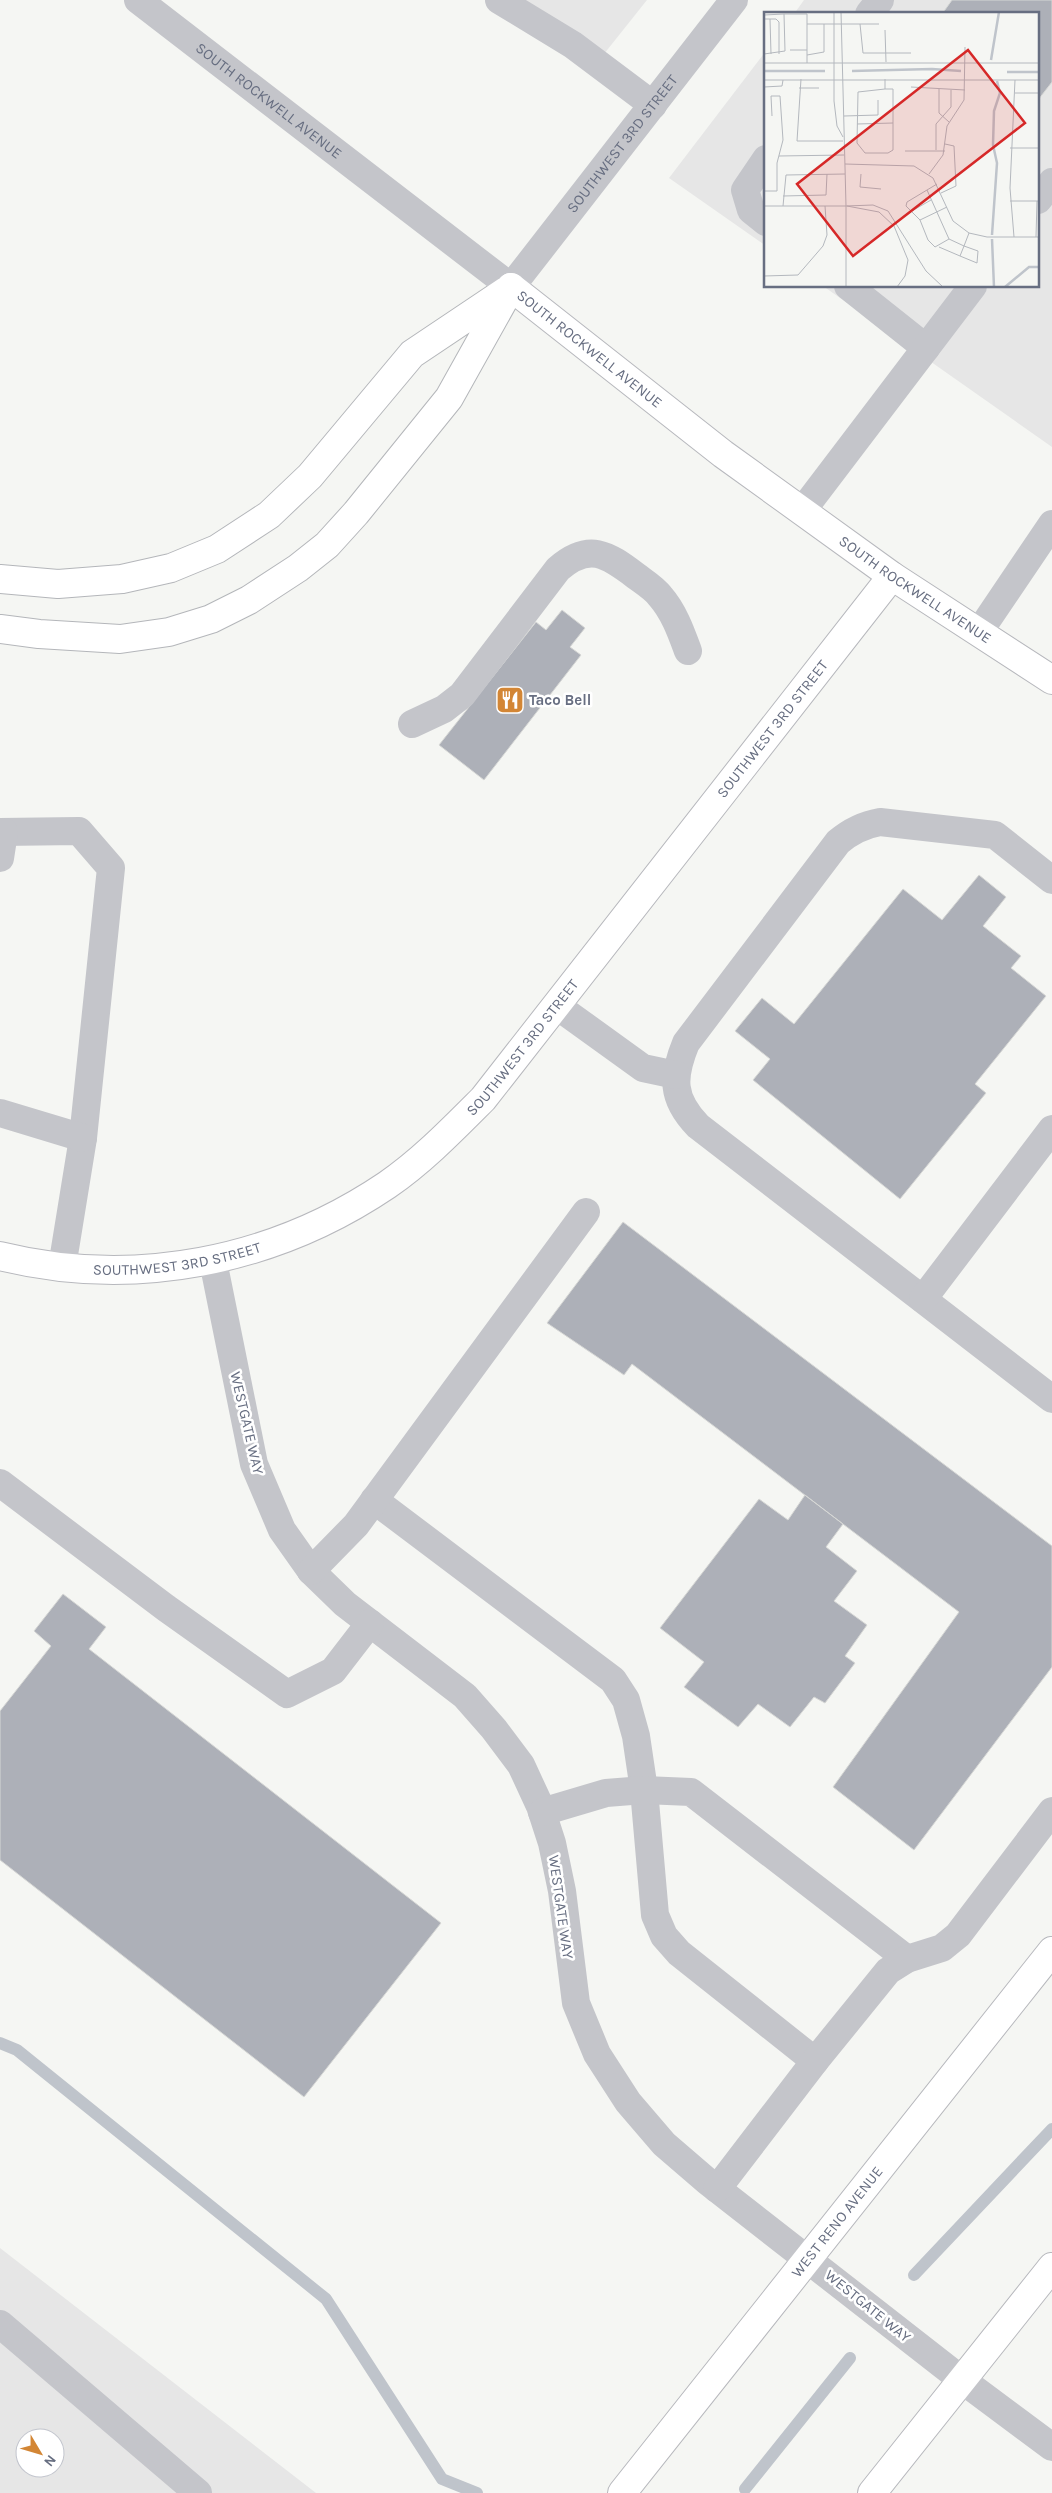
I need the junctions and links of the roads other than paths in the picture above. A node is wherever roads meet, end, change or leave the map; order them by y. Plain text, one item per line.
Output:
1 (138, 0) edge
2 (499, 0) edge
3 (734, 0) edge
4 (880, 0) edge
5 (871, 12) edge
6 (653, 105) junction
7 (764, 162) edge
8 (1052, 182) edge
9 (1040, 197) edge
10 (764, 220) edge
11 (511, 287) junction
12 (851, 288) edge
13 (971, 288) edge
14 (926, 348) junction
15 (802, 511) junction
16 (1052, 524) edge
17 (892, 576) junction
18 (0, 579) edge
19 (0, 629) edge
20 (979, 632) junction
21 (688, 651) dead end
22 (1052, 680) edge
23 (412, 724) dead end
24 (2, 832) edge
25 (0, 858) edge
26 (1052, 880) edge
27 (557, 1006) junction
28 (676, 1075) junction
29 (0, 1113) edge
30 (1052, 1129) edge
31 (83, 1138) junction
32 (586, 1212) dead end
33 (0, 1256) edge
34 (213, 1261) junction
35 (62, 1266) junction
36 (923, 1299) junction
37 (1052, 1399) edge
38 (0, 1483) edge
39 (374, 1500) junction
40 (311, 1571) junction
41 (370, 1623) junction
42 (644, 1790) junction
43 (1052, 1811) edge
44 (542, 1812) junction
45 (1052, 1951) edge
46 (907, 1958) junction
47 (815, 2061) junction
48 (717, 2189) junction
49 (809, 2259) junction
50 (1052, 2266) edge
51 (0, 2324) edge
52 (962, 2380) junction
53 (1052, 2447) edge
54 (198, 2493) edge
55 (622, 2493) edge
56 (872, 2493) edge

1 - 11 street, SOUTH ROCKWELL AVENUE
2 - 6 street
3 - 6 street, SOUTHWEST 3RD STREET
4 - 5 street
6 - 11 street, SOUTHWEST 3RD STREET
7 - 10 street
8 - 9 street
11 - 15 main road, SOUTH ROCKWELL AVENUE
11 - 18 main road
11 - 19 main road
12 - 14 street
13 - 14 street
14 - 15 street
15 - 17 main road, SOUTH ROCKWELL AVENUE
16 - 20 street
17 - 20 main road, SOUTH ROCKWELL AVENUE
17 - 27 main road, SOUTHWEST 3RD STREET
20 - 22 main road, SOUTH ROCKWELL AVENUE
21 - 23 street
24 - 25 street
24 - 31 street
26 - 28 street
27 - 28 street
27 - 34 main road, SOUTHWEST 3RD STREET
28 - 36 street
29 - 31 street
30 - 36 street
31 - 35 street
32 - 39 street
33 - 35 main road, SOUTHWEST 3RD STREET
34 - 35 main road, SOUTHWEST 3RD STREET
34 - 40 street, WESTGATE WAY
36 - 37 street
38 - 41 street
39 - 40 street
39 - 42 street
40 - 41 street, WESTGATE WAY
41 - 44 street, WESTGATE WAY
42 - 44 street
42 - 46 street
42 - 47 street
43 - 46 street
44 - 48 street, WESTGATE WAY
45 - 49 main road, WEST RENO AVENUE
46 - 47 street
47 - 48 street
48 - 49 street, WESTGATE WAY
49 - 52 street, WESTGATE WAY
49 - 55 main road, WEST RENO AVENUE
50 - 52 main road
51 - 54 street
52 - 53 street, WESTGATE WAY
52 - 56 main road

